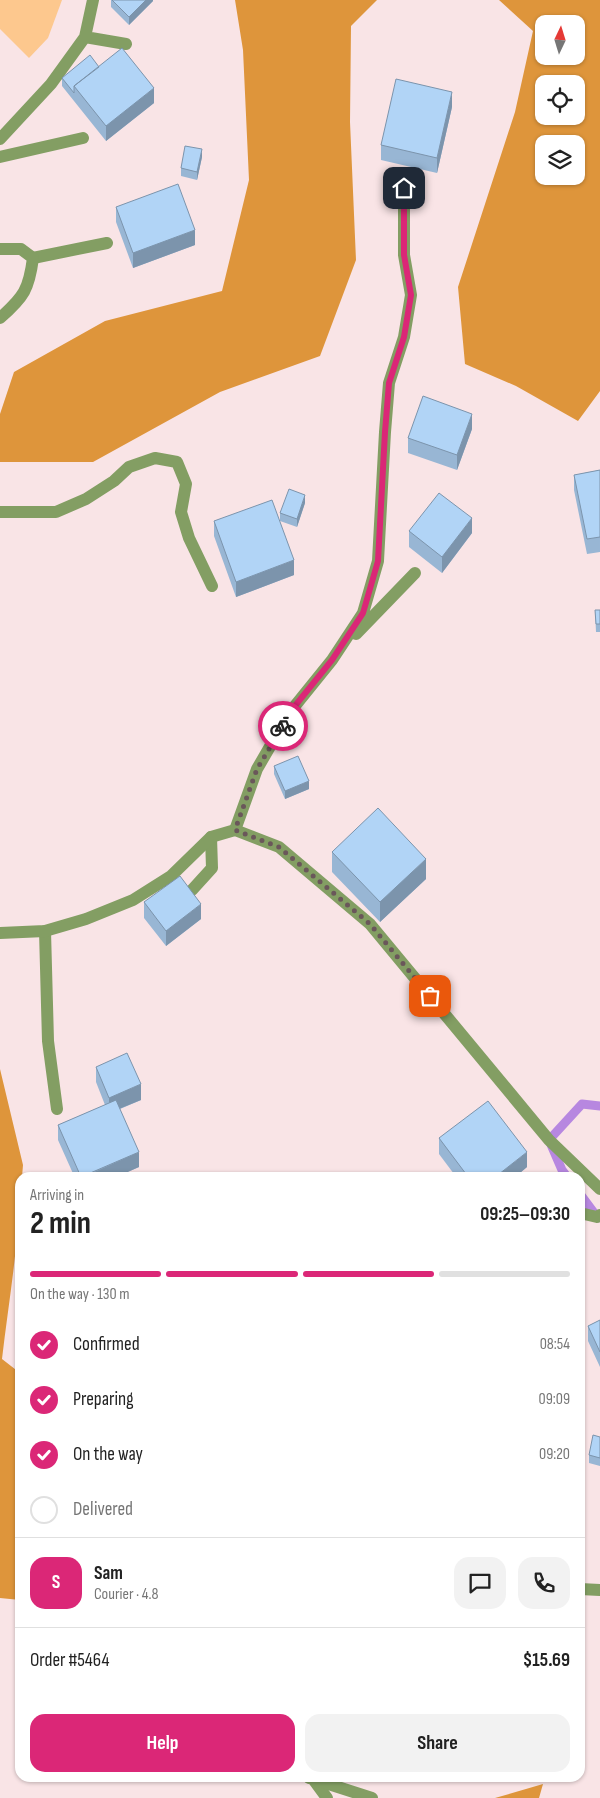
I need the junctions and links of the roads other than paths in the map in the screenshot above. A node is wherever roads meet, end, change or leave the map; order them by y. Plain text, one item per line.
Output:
1 (93, 0) edge
2 (85, 37) junction
3 (126, 44) dead end
4 (83, 138) dead end
5 (0, 139) edge
6 (0, 157) edge
7 (404, 188) dead end
8 (107, 243) dead end
9 (0, 249) edge
10 (32, 258) junction
11 (0, 318) edge
12 (0, 512) edge
13 (415, 573) dead end
14 (212, 586) dead end
15 (332, 660) junction
16 (235, 830) junction
17 (211, 837) junction
18 (192, 890) edge
19 (45, 931) junction
20 (0, 933) edge
21 (57, 1109) dead end
22 (582, 1172) edge
23 (585, 1175) edge
24 (600, 1189) edge
25 (585, 1214) edge
26 (600, 1215) edge
27 (585, 1589) edge
28 (600, 1590) edge
29 (314, 1782) edge
30 (323, 1782) edge
31 (327, 1798) edge
32 (372, 1798) edge

1 - 2 street
2 - 3 street
2 - 5 street
4 - 6 street
7 - 15 street
8 - 10 street
9 - 10 street
10 - 11 street
12 - 14 street
13 - 15 street
15 - 16 street
16 - 17 street
16 - 22 street
17 - 18 street
17 - 19 street
19 - 20 street
19 - 21 street
23 - 24 street
25 - 26 street
27 - 28 street
29 - 31 street
30 - 32 street

